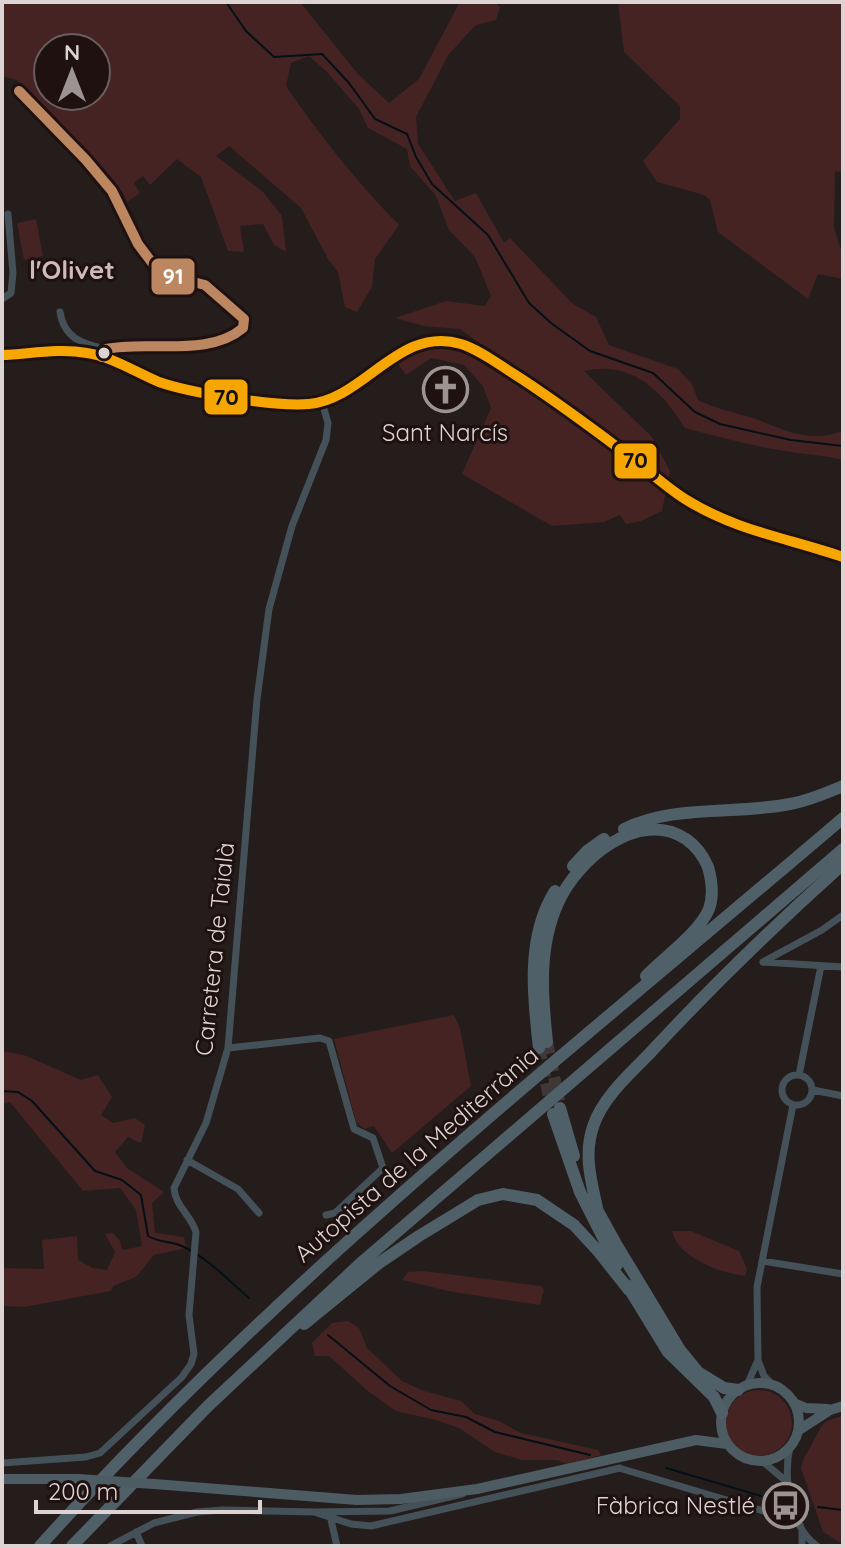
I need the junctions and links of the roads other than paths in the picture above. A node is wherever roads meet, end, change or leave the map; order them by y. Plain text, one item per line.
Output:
1 (19, 91) dead end
2 (8, 214) dead end
3 (2, 299) edge
4 (60, 312) dead end
5 (115, 349) junction
6 (104, 353) junction
7 (2, 355) edge
8 (118, 363) junction
9 (322, 402) junction
10 (843, 557) edge
11 (843, 786) edge
12 (843, 818) edge
13 (843, 849) edge
14 (843, 864) edge
15 (843, 915) edge
16 (821, 966) junction
17 (843, 967) edge
18 (587, 1034) junction
19 (228, 1048) junction
20 (799, 1075) junction
21 (813, 1090) junction
22 (843, 1096) edge
23 (793, 1105) junction
24 (187, 1160) junction
25 (597, 1208) junction
26 (259, 1213) dead end
27 (326, 1215) dead end
28 (762, 1261) junction
29 (843, 1274) edge
30 (629, 1290) junction
31 (278, 1341) junction
32 (758, 1360) junction
33 (773, 1385) junction
34 (743, 1387) junction
35 (794, 1403) junction
36 (843, 1406) edge
37 (830, 1410) junction
38 (721, 1416) junction
39 (799, 1430) junction
40 (696, 1440) junction
41 (727, 1444) junction
42 (790, 1447) junction
43 (601, 1461) junction
44 (762, 1461) junction
45 (2, 1463) edge
46 (620, 1468) junction
47 (2, 1479) edge
48 (786, 1481) junction
49 (477, 1489) junction
50 (331, 1515) junction
51 (801, 1528) junction
52 (136, 1532) junction
53 (40, 1546) edge
54 (72, 1546) edge
55 (110, 1546) edge
56 (142, 1546) edge
57 (337, 1546) edge
58 (802, 1546) edge
59 (817, 1546) edge

1 - 5 street
2 - 3 street
4 - 6 street
5 - 6 street
5 - 8 street
6 - 7 street
6 - 8 street
8 - 9 street
9 - 10 street
9 - 19 street, Carretera de Taialà
11 - 18 highway
12 - 18 highway, Autopista de la Mediterrània
13 - 31 highway, Autopista de la Mediterrània
14 - 25 highway
15 - 16 street
16 - 17 street
16 - 20 street
18 - 53 highway, Autopista de la Mediterrània
19 - 24 street, Carretera de Taialà
19 - 27 street
20 - 21 street
20 - 23 street
21 - 22 street
21 - 23 street
23 - 28 street
24 - 26 street
24 - 45 street, Carretera de Taialà
25 - 30 highway
25 - 34 highway
28 - 29 street
28 - 32 street
30 - 31 highway
30 - 38 highway
31 - 54 highway, Autopista de la Mediterrània
32 - 33 street
32 - 34 street
33 - 34 main road
33 - 35 main road
34 - 38 main road
35 - 37 main road
35 - 39 main road
36 - 37 main road
37 - 39 main road
38 - 40 main road
38 - 41 main road
39 - 42 main road
40 - 41 main road
40 - 43 main road
41 - 44 main road
42 - 44 main road
42 - 48 street
43 - 46 street
43 - 49 main road
44 - 48 street
46 - 50 street
46 - 51 street
47 - 49 main road, bridge
48 - 51 street
49 - 50 street
50 - 52 street
50 - 57 street
51 - 58 street
51 - 59 street
52 - 55 street
52 - 56 street

